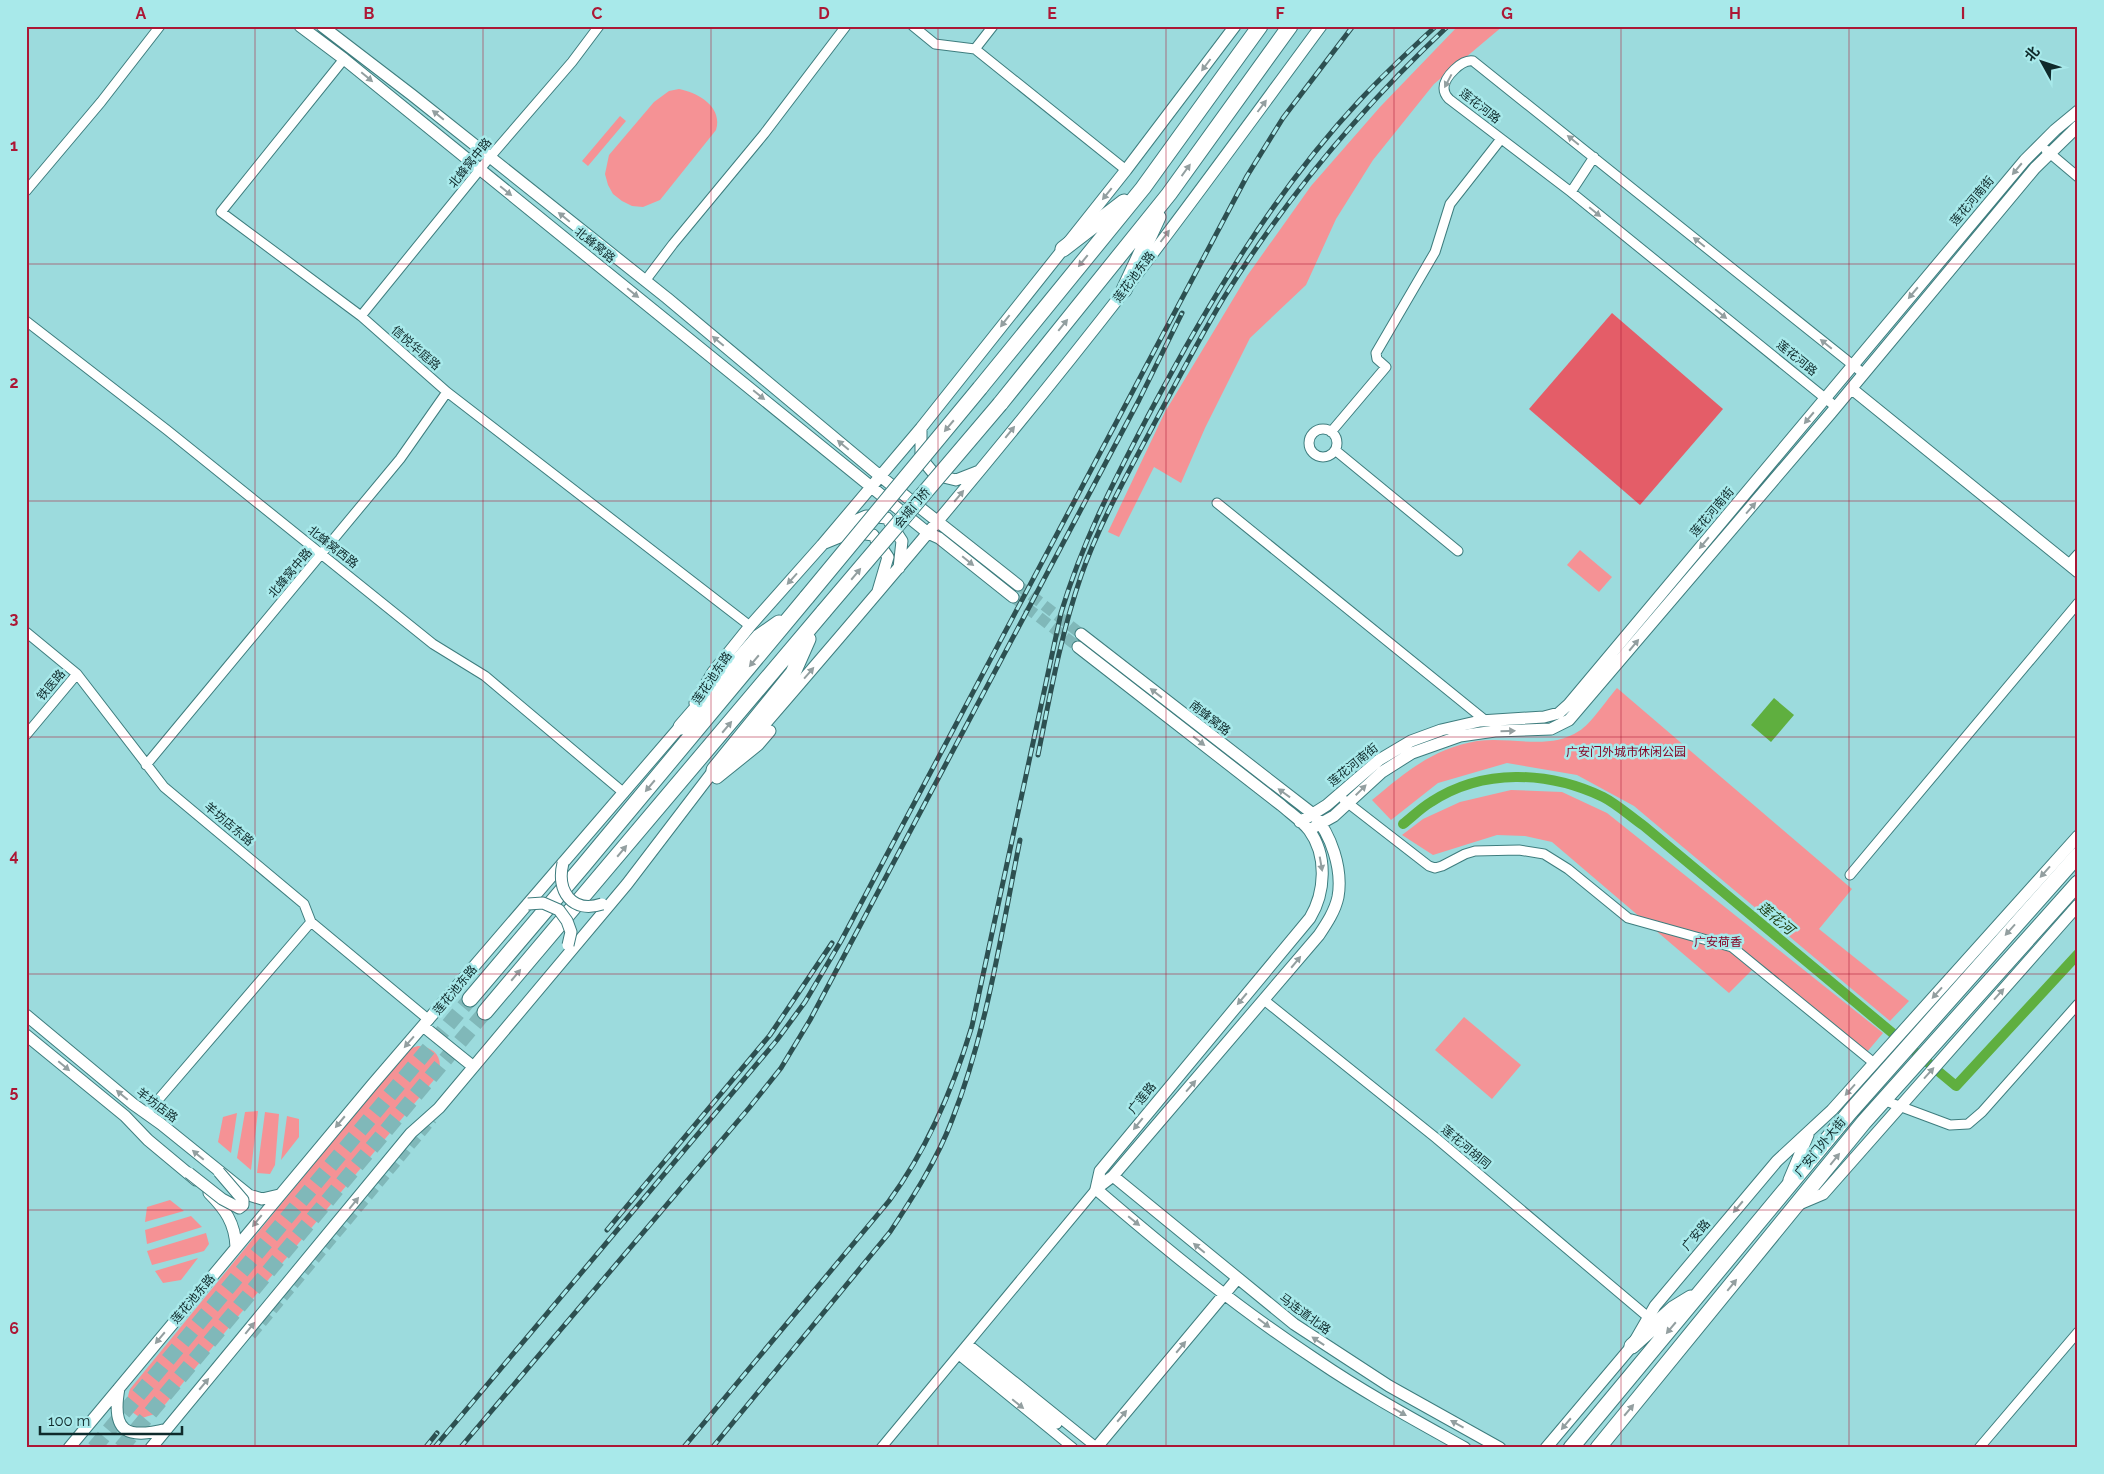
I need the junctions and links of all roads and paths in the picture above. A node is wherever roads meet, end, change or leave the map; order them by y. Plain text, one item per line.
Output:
1 (160, 26) edge
2 (300, 26) edge
3 (322, 26) edge
4 (599, 26) edge
5 (846, 26) edge
6 (912, 26) edge
7 (992, 26) edge
8 (1235, 26) edge
9 (1260, 26) edge
10 (1290, 26) edge
11 (1321, 26) edge
12 (975, 49) junction
13 (344, 59) junction
14 (2078, 111) edge
15 (2078, 126) edge
16 (1501, 139) junction
17 (2040, 145) junction
18 (2050, 153) junction
19 (490, 157) junction
20 (1594, 157) junction
21 (481, 170) junction
22 (1126, 170) junction
23 (2078, 177) edge
24 (1143, 188) junction
25 (26, 191) edge
26 (1571, 192) junction
27 (1168, 194) junction
28 (1063, 249) junction
29 (645, 281) junction
30 (1124, 290) junction
31 (361, 316) junction
32 (26, 321) edge
33 (1853, 365) junction
34 (1864, 374) junction
35 (1852, 388) junction
36 (447, 392) junction
37 (1825, 398) junction
38 (1000, 404) joint
39 (1836, 407) junction
40 (921, 428) junction
41 (1331, 432) junction
42 (1335, 450) junction
43 (980, 470) junction
44 (880, 476) junction
45 (871, 487) junction
46 (1217, 503) dead end
47 (937, 522) junction
48 (836, 530) junction
49 (928, 533) junction
50 (822, 545) junction
51 (1458, 551) dead end
52 (322, 554) junction
53 (2078, 554) edge
54 (899, 568) junction
55 (2074, 568) edge
56 (1018, 585) tunnel mouth
57 (876, 595) junction
58 (807, 597) joint
59 (1013, 597) tunnel mouth
60 (2078, 604) edge
61 (796, 610) junction
62 (814, 623) junction
63 (750, 626) junction
64 (26, 632) edge
65 (1081, 634) tunnel mouth
66 (1078, 647) tunnel mouth
67 (77, 674) junction
68 (778, 710) junction
69 (1486, 721) junction
70 (681, 727) junction
71 (26, 736) edge
72 (146, 766) junction
73 (714, 770) junction
74 (624, 793) junction
75 (1338, 796) junction
76 (696, 802) dead end
77 (1348, 803) junction
78 (683, 811) junction
79 (1313, 814) junction
80 (1300, 822) junction
81 (1322, 824) junction
82 (1309, 830) junction
83 (2078, 836) edge
84 (2078, 855) edge
85 (563, 863) junction
86 (1850, 875) dead end
87 (2078, 883) edge
88 (528, 904) junction
89 (602, 904) junction
90 (2078, 905) edge
91 (311, 922) junction
92 (568, 946) junction
93 (470, 999) tunnel mouth
94 (1264, 1000) junction
95 (2078, 1004) edge
96 (485, 1012) tunnel mouth
97 (26, 1015) edge
98 (426, 1023) junction
99 (1914, 1029) junction
100 (26, 1035) edge
101 (1887, 1059) junction
102 (1874, 1063) junction
103 (470, 1064) junction
104 (1883, 1100) junction
105 (1898, 1108) junction
106 (1832, 1110) junction
107 (1850, 1112) junction
108 (146, 1114) junction
109 (1809, 1131) junction
110 (411, 1133) junction
111 (219, 1172) junction
112 (189, 1173) junction
113 (1114, 1176) junction
114 (1096, 1189) junction
115 (1785, 1189) junction
116 (273, 1197) junction
117 (1796, 1206) junction
118 (236, 1247) junction
119 (1237, 1279) junction
120 (1702, 1290) junction
121 (1225, 1294) junction
122 (1648, 1317) junction
123 (2078, 1332) edge
124 (1632, 1346) junction
125 (964, 1349) junction
126 (120, 1387) junction
127 (167, 1429) junction
128 (70, 1448) edge
129 (151, 1448) edge
130 (882, 1448) edge
131 (1073, 1448) edge
132 (1087, 1448) edge
133 (1096, 1448) edge
134 (1465, 1448) edge
135 (1500, 1448) edge
136 (1546, 1448) edge
137 (1572, 1448) edge
138 (1598, 1448) edge
139 (1979, 1448) edge

1 - 25 street
2 - 13 street, 北蜂窝路
19 -> 3 street, 北蜂窝路
4 - 19 street, 北蜂窝中路
5 - 29 street
6 - 12 street
7 - 12 street
8 -> 22 street
9 - 24 highway
27 -> 10 highway, 莲花池东路
30 -> 11 street, 莲花池东路
12 - 22 street
13 -> 21 street, 北蜂窝路
13 - 31 street, 信悦华庭路
14 - 17 street, 莲花河南街
15 - 18 street, 莲花河南街
20 -> 16 street, 莲花河路
16 - 26 street, 莲花河路
16 - 41 street
17 - 18 street
17 -> 33 street, 莲花河南街
18 - 23 street
18 - 34 street, 莲花河南街
19 - 21 street, 北蜂窝中路
29 -> 19 street, 北蜂窝路
20 - 26 street
33 -> 20 street, 莲花河路
21 - 31 street, 北蜂窝中路
21 -> 45 street, 北蜂窝路
22 -> 28 street
24 - 28 highway
24 -> 58 highway, 会城门桥, bridge
26 -> 37 street, 莲花河路
27 - 30 highway
38 -> 27 highway, 莲花池东路
28 -> 40 street
44 -> 29 street, 北蜂窝路
43 -> 30 street, 莲花池东路
31 - 36 street, 信悦华庭路
32 - 52 street, 北蜂窝西路
33 - 34 street, 莲花河路
33 - 37 street, 莲花河南街
34 - 35 street, 莲花河南街
35 - 39 street, 莲花河南街
35 - 55 street
36 - 52 street, 北蜂窝中路
36 - 63 street, 信悦华庭路
37 - 39 street, 莲花河路
37 -> 69 street, 莲花河南街
62 -> 38 highway, 会城门桥, bridge
77 -> 39 street, 莲花河南街
40 - 43 street
40 - 44 street
41 - 42 street
41 - 42 street
42 - 51 street
47 -> 43 street, 莲花池东路
44 - 45 street
44 - 47 street, 北蜂窝路
45 - 48 street, 莲花池东路
45 - 49 street, 北蜂窝路
46 - 69 street
47 - 49 street, 莲花池东路
47 - 56 street
48 - 50 street, 莲花池东路
48 - 54 street
49 - 54 street, 莲花池东路
49 -> 59 street
50 - 57 street
50 -> 63 street, 莲花池东路
52 - 72 street, 北蜂窝中路
52 - 74 street, 北蜂窝西路
53 - 55 street
54 - 57 street
68 -> 57 street
58 - 61 highway, 莲花池东路
60 - 86 street
61 - 70 highway
61 -> 93 highway, 莲花池东路
62 - 73 highway
96 -> 62 highway
63 - 70 street, 莲花池东路
64 - 67 street, 羊坊店东路
79 -> 65 street, 南蜂窝路
66 -> 80 street, 南蜂窝路
67 - 71 street, 铁医路
67 - 72 street, 羊坊店东路
68 - 73 street
68 - 76 street
69 - 75 street, 莲花河南街
70 - 74 street, 莲花池东路
72 - 91 street, 羊坊店东路
73 - 78 street
74 - 85 street, 莲花池东路
75 - 77 street
75 - 79 street, 莲花河南街
77 - 81 street, 莲花河南街
77 - 102 street
78 - 89 street
78 - 110 street
79 - 80 street, 莲花河南街
79 - 81 street, 南蜂窝路
80 - 82 street, 广莲路
81 - 82 street, 莲花河南街
94 -> 81 street
82 -> 114 street, 广莲路
83 -> 99 street, 广安门外大街
84 -> 99 highway, 广安门外大街
85 - 88 street, 莲花池东路
85 - 89 street, bridge
87 - 104 highway, 广安门外大街
88 - 92 street, bridge
88 - 98 street, 莲花池东路
89 - 92 street
105 -> 90 street, 广安门外大街
91 - 98 street, 羊坊店东路
91 - 108 street
92 - 103 street
113 -> 94 street
94 - 122 street, 莲花河胡同
95 - 105 street
108 -> 97 street, 羊坊店路
98 - 103 street
98 -> 116 street, 莲花池东路
99 - 101 highway, 广安门外大街
100 -> 112 street
101 - 102 street, 广安路
101 - 107 highway, 广安门外大街
102 -> 106 street, 广安路
103 - 110 street
104 - 105 street
117 -> 104 highway, 广安门外大街
105 - 117 street, 广安门外大街
106 - 107 street
106 - 109 street, 广安路
107 - 115 highway, 广安门外大街
111 -> 108 street, 羊坊店路
109 - 115 street
109 -> 122 street, 广安路
127 -> 110 street
111 - 112 street, bridge
111 - 116 street, 羊坊店路, bridge
112 - 118 street, bridge
113 - 114 street
119 -> 113 street, 马连道北路
114 -> 121 street
114 - 125 street, 广莲路
115 - 120 highway, 广安门外大街
116 -> 118 street, 莲花池东路
138 -> 117 highway, 广安门外大街
118 -> 126 street, 莲花池东路
119 - 121 street
135 -> 119 street, 马连道北路
120 - 124 highway
120 -> 137 highway, 广安门外大街
133 -> 121 street
121 -> 134 street
122 - 124 street, 广安路
123 - 139 street
124 -> 136 street, 广安路
125 - 130 street, 广莲路
125 -> 131 street
125 - 132 street
125 - 133 street
126 - 127 street
126 - 128 street, 莲花池东路
127 - 129 street

